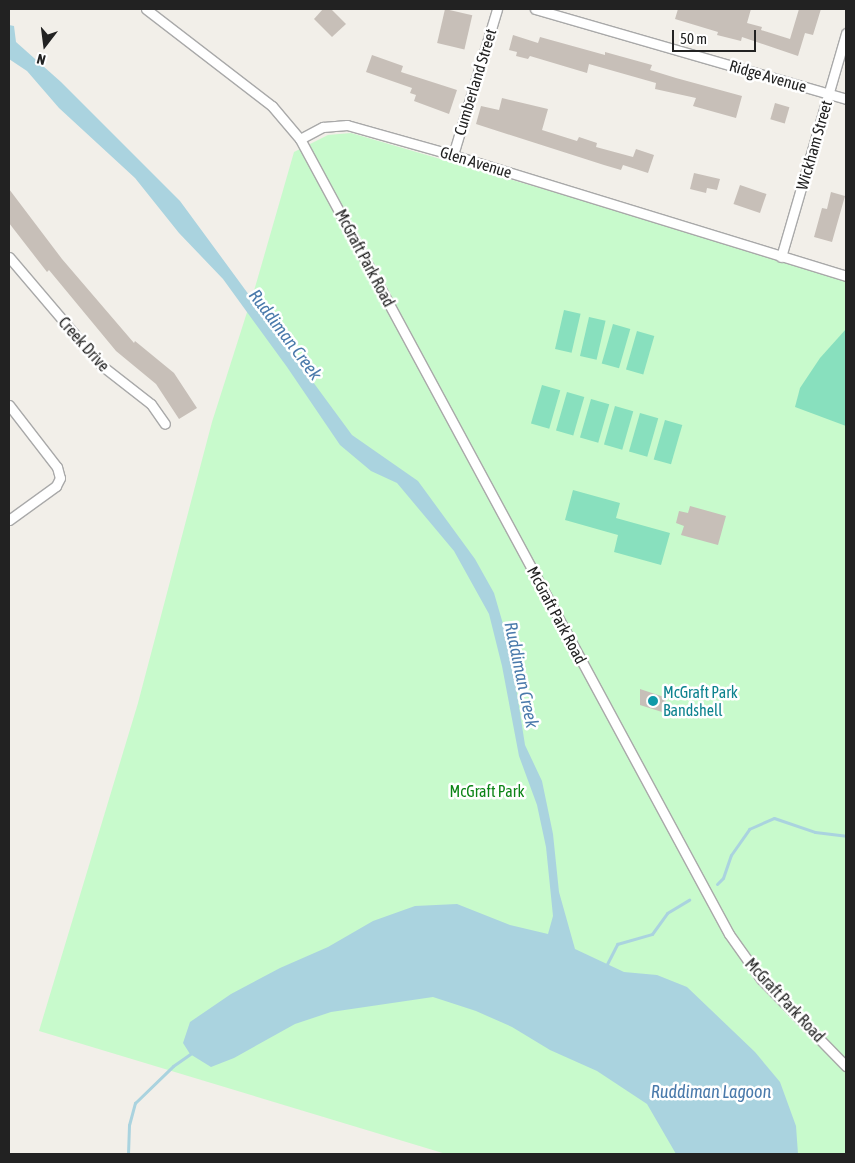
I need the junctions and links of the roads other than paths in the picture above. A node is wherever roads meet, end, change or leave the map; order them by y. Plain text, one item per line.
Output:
1 (146, 9) edge
2 (497, 9) edge
3 (535, 9) edge
4 (846, 33) edge
5 (829, 94) junction
6 (846, 99) edge
7 (300, 139) junction
8 (453, 155) junction
9 (781, 256) junction
10 (9, 257) edge
11 (846, 276) edge
12 (9, 405) edge
13 (165, 424) dead end
14 (9, 520) edge
15 (846, 1066) edge

1 - 7 street
2 - 8 street, Cumberland Street
3 - 5 street, Ridge Avenue
4 - 5 street, Wickham Street
5 - 6 street, Ridge Avenue
5 - 9 street, Wickham Street
7 - 8 street, Glen Avenue
7 - 15 street, McGraft Park Road
8 - 9 street, Glen Avenue
9 - 11 street, Glen Avenue
10 - 13 street, Creek Drive
12 - 14 street

